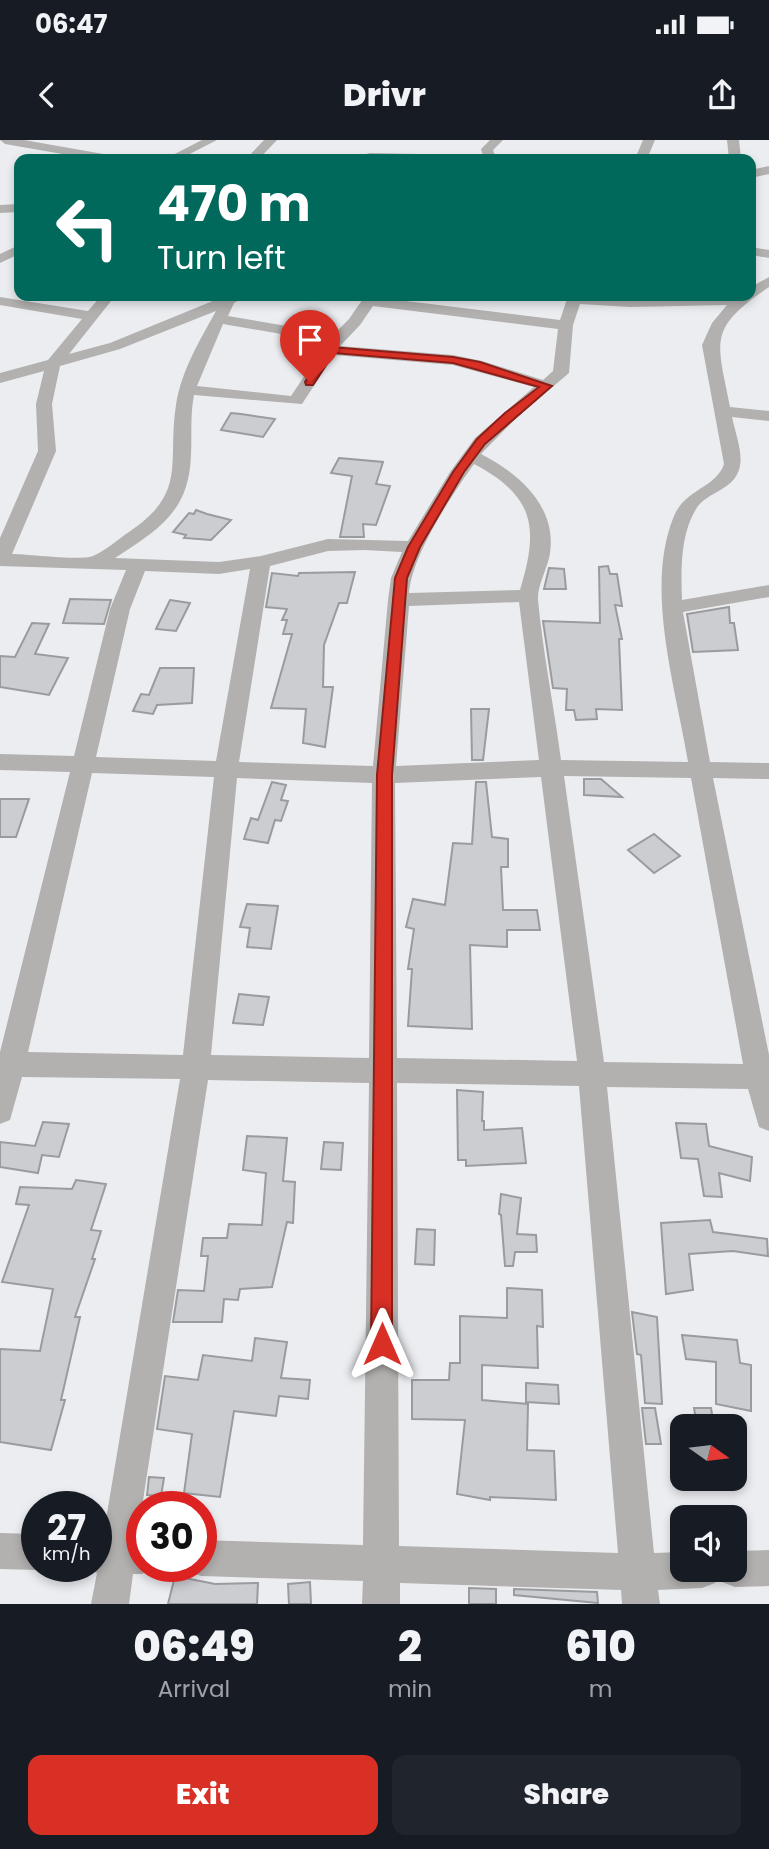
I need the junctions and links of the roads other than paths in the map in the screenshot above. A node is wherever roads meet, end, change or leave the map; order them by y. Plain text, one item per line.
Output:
1 (5, 140) edge
2 (211, 140) edge
3 (271, 140) edge
4 (392, 140) edge
5 (497, 140) edge
6 (82, 154) edge
7 (182, 154) edge
8 (258, 154) edge
9 (373, 154) edge
10 (488, 154) edge
11 (104, 301) edge
12 (370, 301) edge
13 (394, 301) edge
14 (573, 301) edge
15 (611, 301) edge
16 (653, 301) edge
17 (746, 301) edge
18 (0, 302) edge
19 (226, 302) edge
20 (93, 316) junction
21 (566, 325) junction
22 (334, 344) junction
23 (52, 364) junction
24 (0, 377) edge
25 (547, 386) junction
26 (189, 390) junction
27 (723, 411) junction
28 (769, 416) edge
29 (471, 456) junction
30 (414, 547) junction
31 (0, 559) edge
32 (261, 562) junction
33 (95, 563) junction
34 (138, 565) junction
35 (769, 591) edge
36 (528, 596) junction
37 (398, 600) junction
38 (673, 608) junction
39 (0, 762) edge
40 (84, 764) junction
41 (552, 768) junction
42 (226, 771) junction
43 (701, 771) junction
44 (769, 771) edge
45 (384, 775) junction
46 (6, 1064) edge
47 (196, 1068) junction
48 (381, 1070) junction
49 (592, 1073) junction
50 (764, 1077) edge
51 (0, 1111) edge
52 (769, 1118) edge
53 (0, 1550) edge
54 (21, 1551) edge
55 (118, 1556) edge
56 (217, 1558) edge
57 (382, 1563) junction
58 (769, 1568) edge
59 (747, 1569) edge
60 (670, 1579) edge
61 (640, 1588) edge
62 (110, 1604) edge
63 (381, 1604) edge

1 - 6 street
2 - 7 street
3 - 8 street
4 - 9 street
5 - 10 street
11 - 20 street
12 - 22 street
13 - 21 street
14 - 21 street
15 - 16 street
17 - 27 street
18 - 20 street
19 - 22 street
19 - 23 street
19 - 26 street
20 - 23 street
21 - 25 street
22 - 25 street
22 - 26 street
23 - 24 street
23 - 31 street
25 - 29 street
26 - 33 street
27 - 28 street
27 - 38 street
29 - 30 street
29 - 36 street
30 - 32 street
30 - 37 street
31 - 33 street
32 - 34 street
32 - 42 street
33 - 34 street
34 - 40 street
35 - 38 street
36 - 37 street
36 - 41 street
37 - 45 street
38 - 43 street
39 - 40 street
40 - 42 street
40 - 46 street
41 - 43 street
41 - 45 street
41 - 49 street
42 - 45 street
42 - 47 street
43 - 44 street
43 - 50 street
45 - 48 street
46 - 47 street
46 - 51 street
47 - 48 street
47 - 55 street
48 - 49 street
48 - 57 street
49 - 50 street
49 - 61 street
50 - 52 street
53 - 54 street
55 - 62 street
56 - 57 street
57 - 61 street
57 - 63 street
58 - 59 street
60 - 61 street

